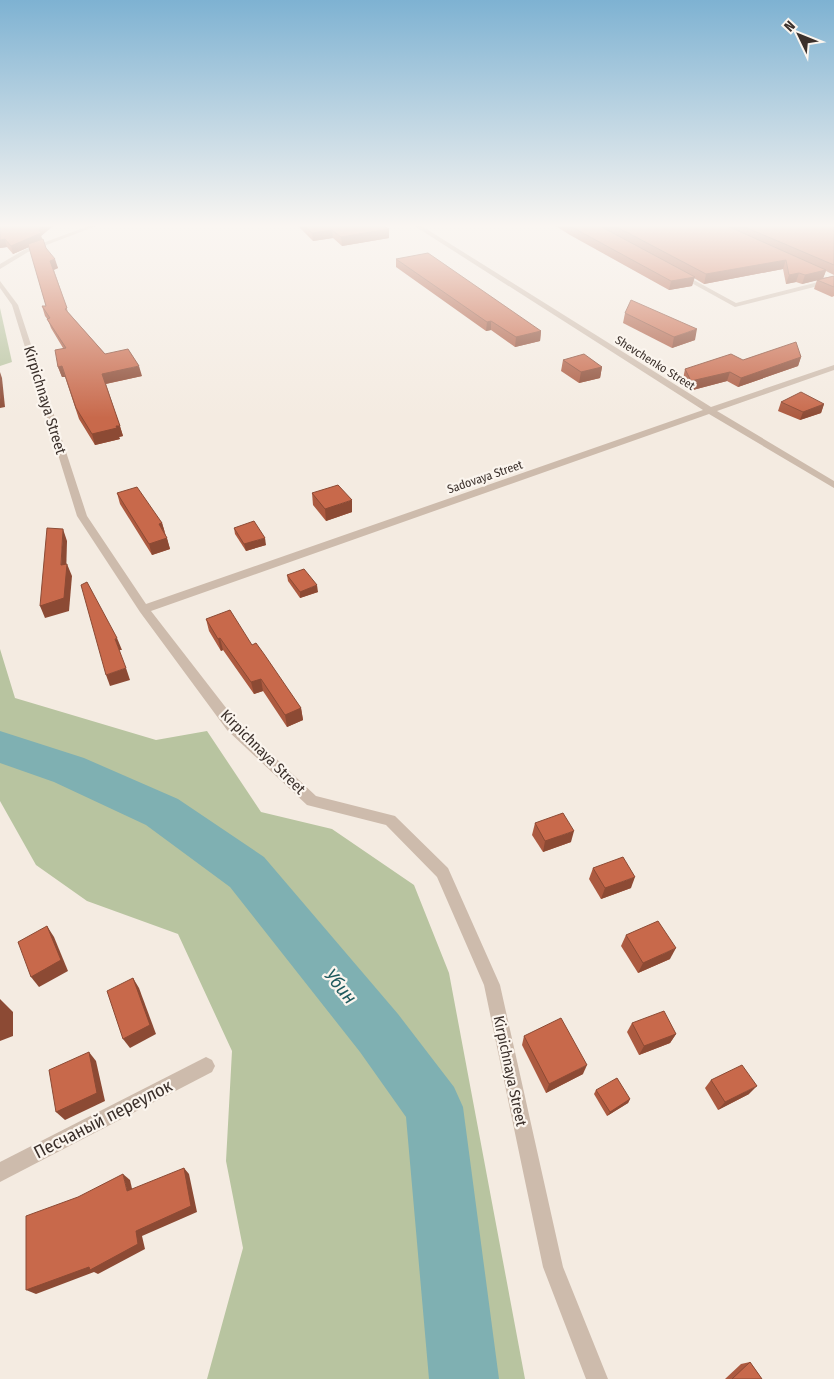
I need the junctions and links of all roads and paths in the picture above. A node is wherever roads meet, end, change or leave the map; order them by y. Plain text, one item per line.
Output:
1 (5, 289) edge
2 (518, 289) edge
3 (707, 289) edge
4 (797, 289) edge
5 (834, 368) edge
6 (710, 411) junction
7 (834, 485) edge
8 (144, 609) junction
9 (206, 1066) dead end
10 (0, 1172) edge
11 (597, 1379) edge

1 - 8 street, Kirpichnaya Street
2 - 6 street, Shevchenko Street
3 - 4 street
5 - 6 street, Sadovaya Street
6 - 7 street, Shevchenko Street
6 - 8 street, Sadovaya Street
8 - 11 street, Kirpichnaya Street
9 - 10 street, Песчаный переулок

